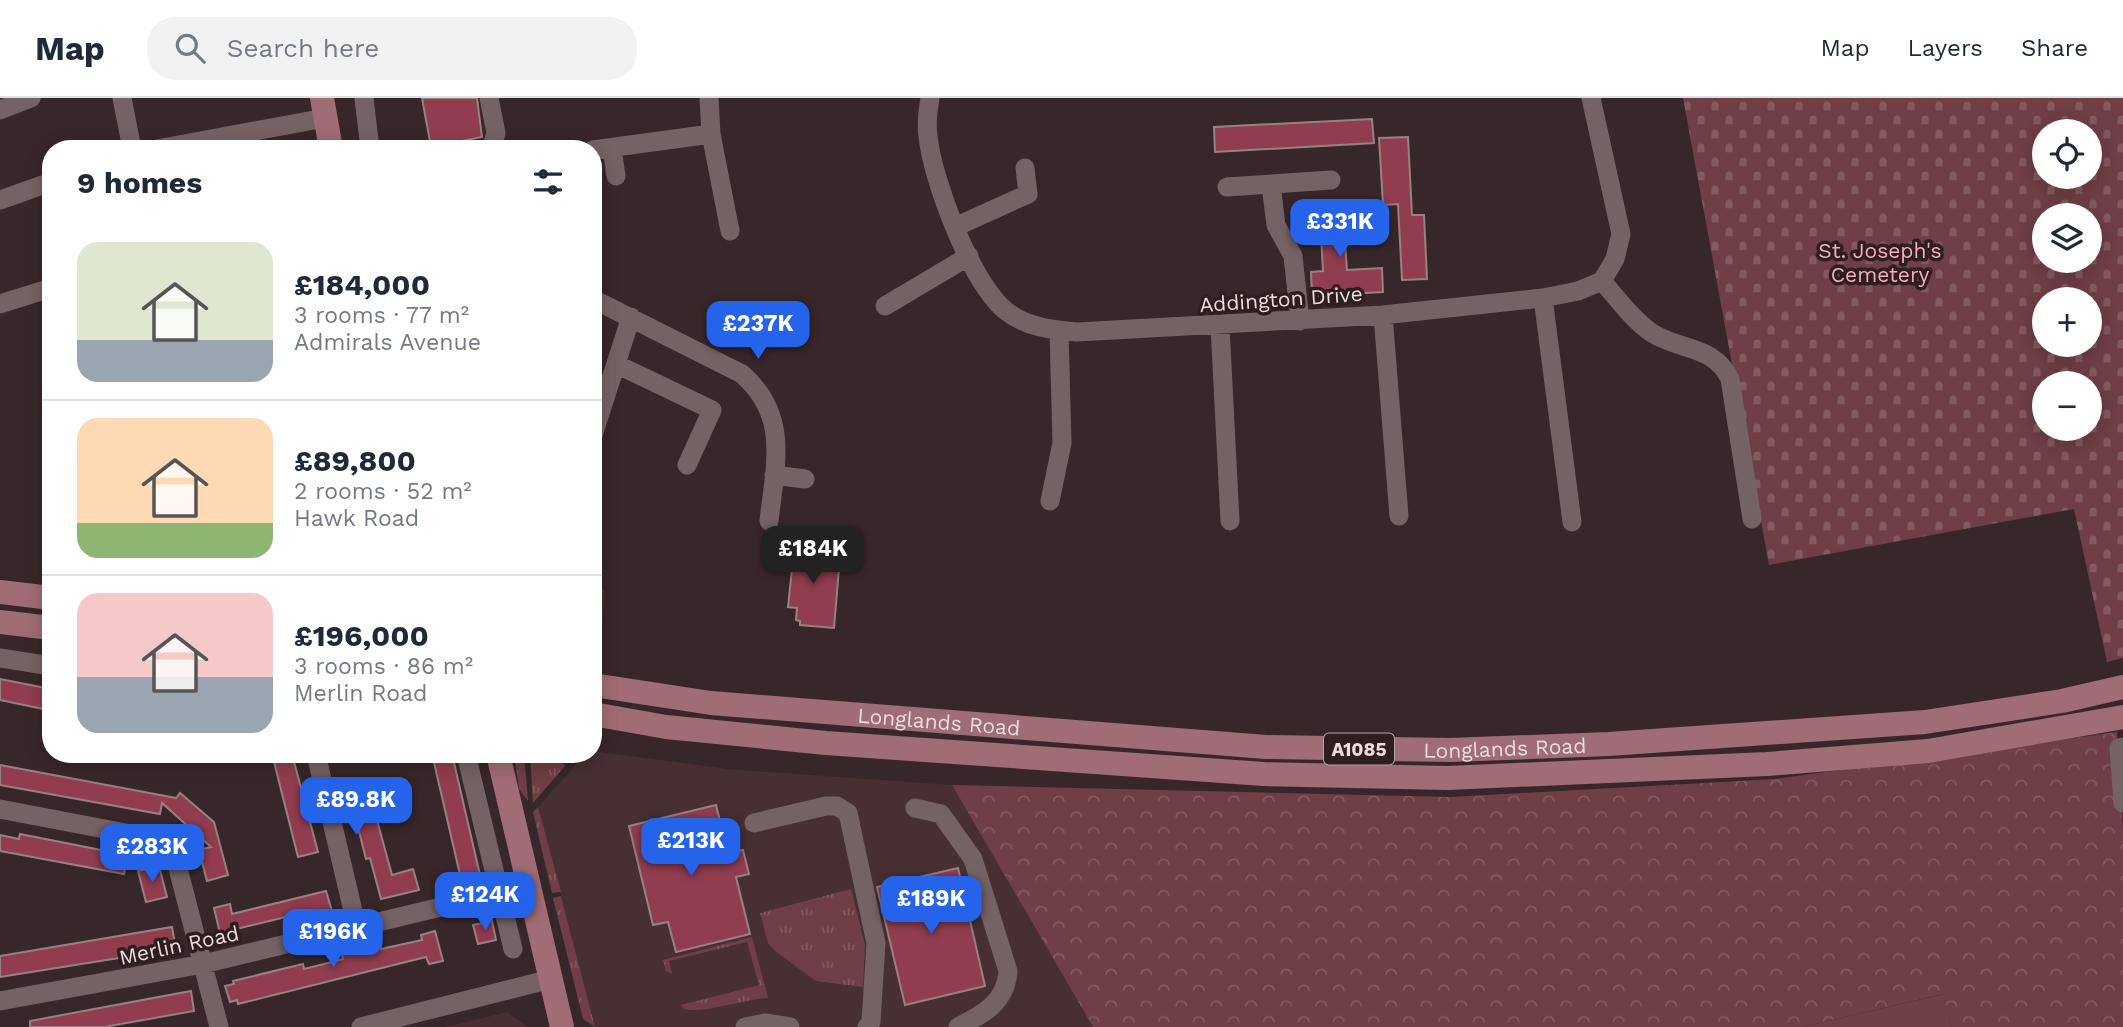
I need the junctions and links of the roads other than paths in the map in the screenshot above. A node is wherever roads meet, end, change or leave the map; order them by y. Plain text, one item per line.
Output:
1 (31, 98) edge
2 (122, 98) edge
3 (364, 98) edge
4 (489, 98) edge
5 (709, 98) edge
6 (930, 98) edge
7 (1591, 98) edge
8 (323, 108) edge
9 (0, 110) edge
10 (711, 134) junction
11 (130, 140) edge
12 (193, 140) edge
13 (329, 140) edge
14 (369, 140) edge
15 (494, 140) edge
16 (603, 148) edge
17 (1025, 168) dead end
18 (616, 176) dead end
19 (1331, 180) dead end
20 (42, 185) edge
21 (1271, 185) junction
22 (1227, 187) dead end
23 (0, 200) edge
24 (955, 226) junction
25 (730, 232) dead end
26 (969, 256) junction
27 (1602, 281) junction
28 (42, 291) edge
29 (1543, 298) junction
30 (602, 303) edge
31 (0, 304) edge
32 (885, 306) dead end
33 (1383, 315) junction
34 (631, 317) junction
35 (1300, 320) junction
36 (1220, 326) junction
37 (1059, 331) junction
38 (616, 363) junction
39 (602, 407) edge
40 (687, 465) dead end
41 (774, 475) junction
42 (805, 479) dead end
43 (1050, 500) dead end
44 (1399, 516) dead end
45 (1752, 519) dead end
46 (769, 521) dead end
47 (1230, 522) dead end
48 (1572, 522) dead end
49 (0, 592) edge
50 (42, 597) edge
51 (0, 622) edge
52 (42, 627) edge
53 (0, 658) edge
54 (42, 665) edge
55 (602, 686) edge
56 (2123, 687) edge
57 (602, 716) edge
58 (2123, 717) edge
59 (2121, 748) edge
60 (318, 763) edge
61 (468, 763) edge
62 (500, 763) edge
63 (2123, 803) edge
64 (0, 808) edge
65 (915, 808) dead end
66 (754, 823) dead end
67 (529, 886) junction
68 (500, 893) junction
69 (357, 928) junction
70 (513, 949) dead end
71 (203, 964) junction
72 (551, 979) junction
73 (0, 1001) edge
74 (765, 1025) edge
75 (219, 1027) edge
76 (361, 1027) edge
77 (562, 1027) edge
78 (745, 1027) edge
79 (790, 1027) edge
80 (867, 1027) edge
81 (958, 1027) edge

1 - 9 street
2 - 11 street
3 - 14 street
4 - 15 street
5 - 10 street
6 - 24 street, Addington Drive
7 - 27 street
8 - 12 street
8 - 13 main road
10 - 16 street
10 - 25 street
16 - 18 street
17 - 24 street
19 - 21 street
20 - 23 street
21 - 22 street
21 - 35 street
24 - 26 street, Addington Drive
26 - 32 street
26 - 37 street, Addington Drive
27 - 29 street, Addington Drive
27 - 45 street
28 - 31 street
29 - 33 street, Addington Drive
29 - 48 street
30 - 34 street
33 - 35 street, Addington Drive
33 - 44 street
34 - 38 street
34 - 41 street
35 - 36 street, Addington Drive
36 - 37 street, Addington Drive
36 - 47 street
37 - 43 street
38 - 39 street
38 - 40 street
41 - 42 street
41 - 46 street
49 - 50 main road
51 - 52 main road
53 - 54 street
55 - 56 main road, Longlands Road / A1085
57 - 58 main road, Longlands Road / A1085
59 - 63 street
60 - 69 street
61 - 68 street
62 - 67 main road
64 - 71 street
65 - 81 street
66 - 80 street
67 - 68 street, Merlin Road
67 - 72 main road
68 - 69 street, Merlin Road
68 - 70 street
69 - 71 street, Merlin Road
71 - 73 street, Merlin Road
71 - 75 street
72 - 76 street
72 - 77 main road
74 - 78 street
74 - 79 street

